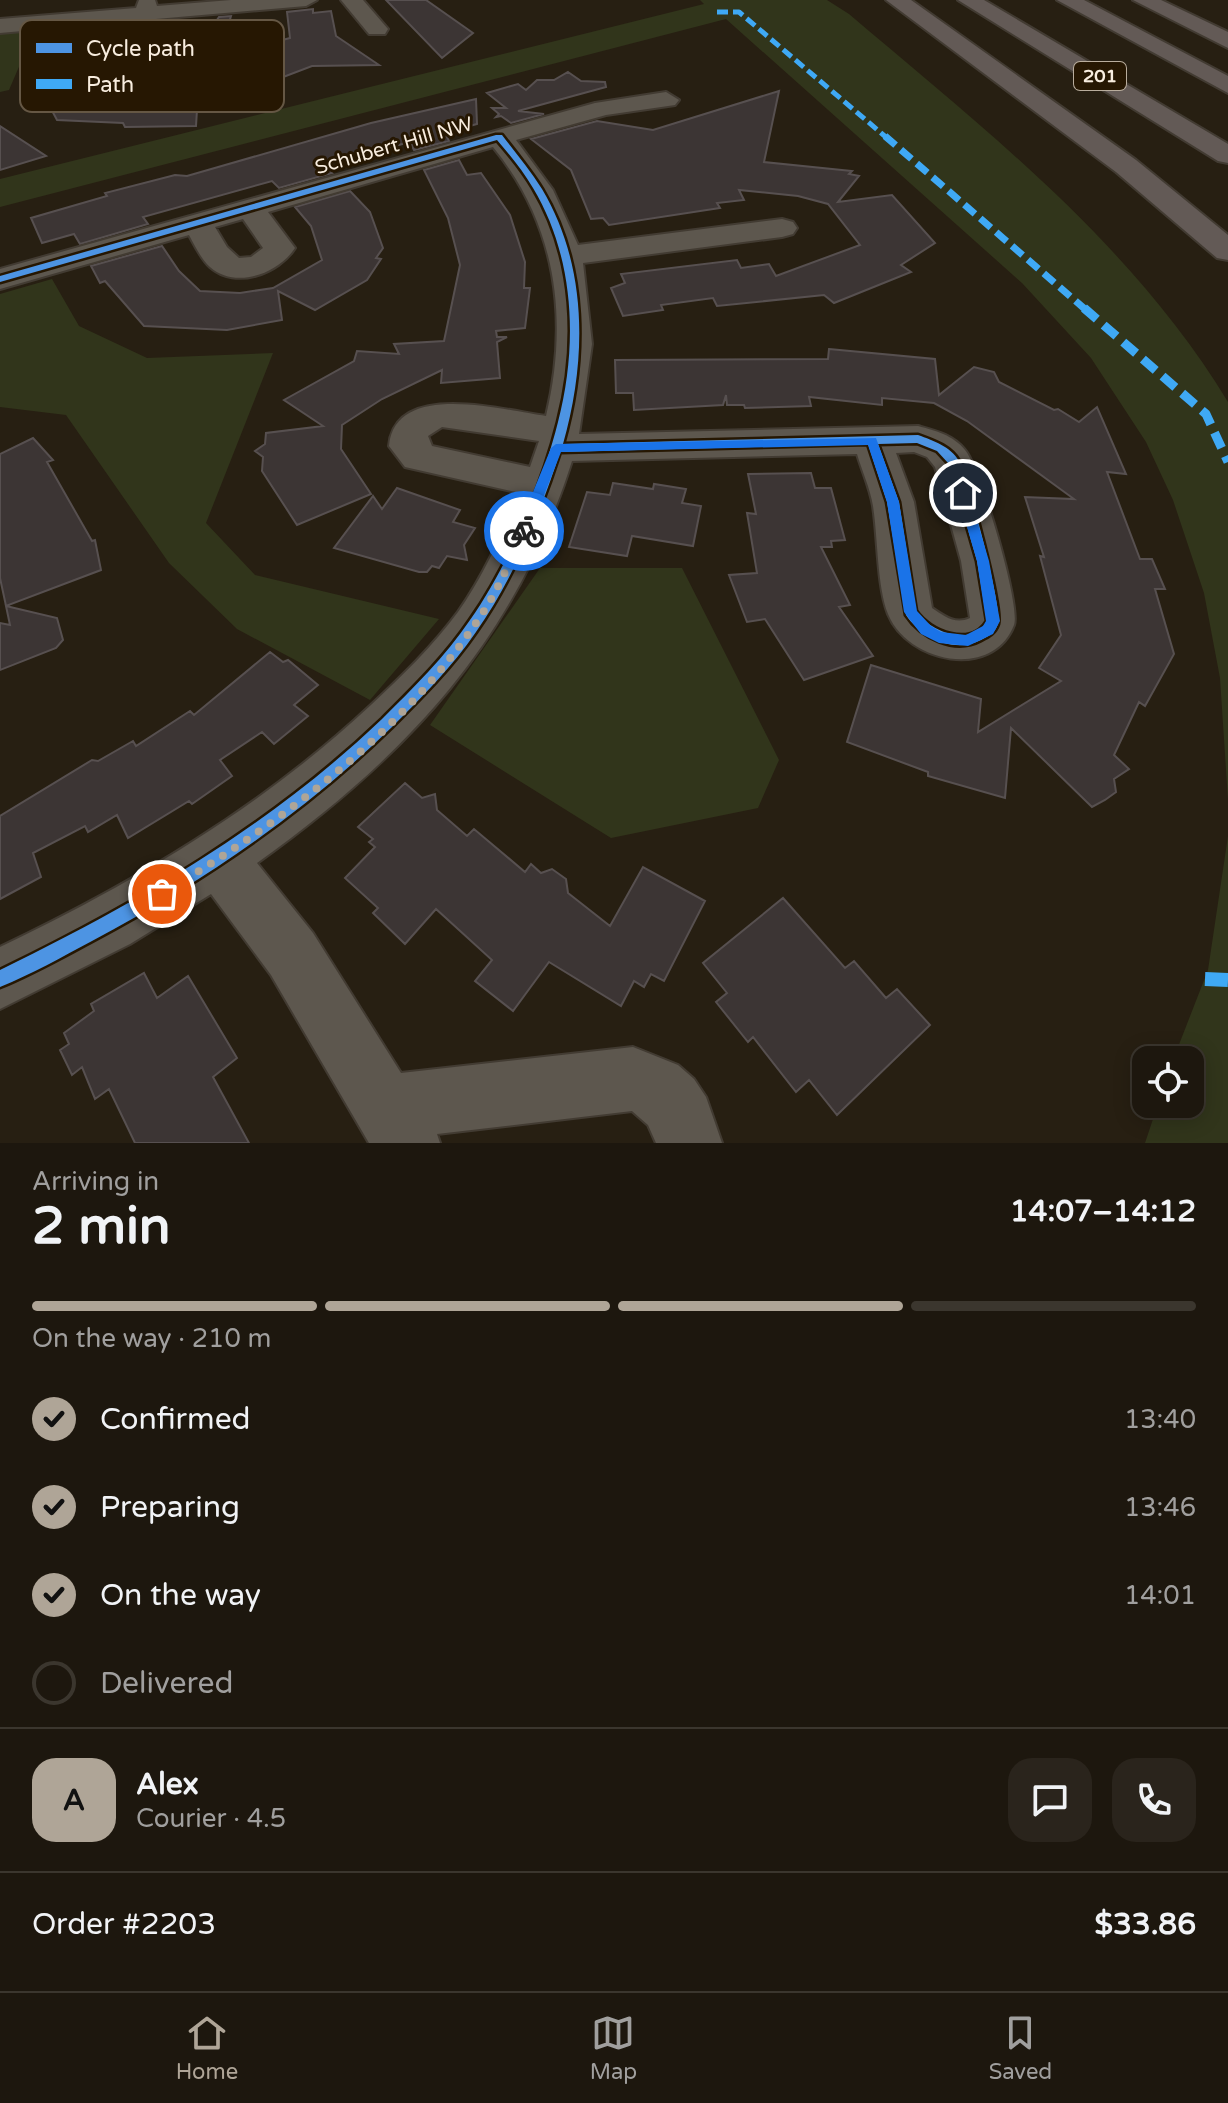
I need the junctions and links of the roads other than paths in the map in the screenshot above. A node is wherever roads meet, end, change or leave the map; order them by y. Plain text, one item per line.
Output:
1 (225, 0) edge
2 (306, 0) edge
3 (352, 0) edge
4 (900, 0) edge
5 (969, 0) edge
6 (1068, 0) edge
7 (1144, 0) edge
8 (249, 3) edge
9 (146, 8) junction
10 (0, 17) edge
11 (33, 17) junction
12 (22, 20) edge
13 (145, 20) edge
14 (20, 21) edge
15 (0, 26) edge
16 (377, 29) dead end
17 (1228, 41) edge
18 (1228, 86) edge
19 (666, 100) dead end
20 (499, 137) junction
21 (1228, 155) edge
22 (1126, 166) junction
23 (1178, 176) dead end
24 (250, 208) junction
25 (197, 223) junction
26 (782, 228) dead end
27 (1228, 251) edge
28 (567, 256) junction
29 (1228, 265) edge
30 (0, 279) edge
31 (872, 441) dead end
32 (554, 454) junction
33 (219, 859) junction
34 (0, 979) edge
35 (397, 1125) edge
36 (689, 1143) edge

1 - 9 street
2 - 8 street
3 - 16 street
4 - 22 highway
4 - 23 highway
5 - 21 highway, 201
6 - 18 highway, 201
7 - 17 highway
8 - 9 street
9 - 11 street
9 - 13 street
10 - 11 street
11 - 12 street
14 - 15 street
19 - 20 street
20 - 24 street, Schubert Hill NW
20 - 28 street, Schubert Hill NW
22 - 27 highway
22 - 29 highway
24 - 25 street, Schubert Hill NW
24 - 25 street
25 - 30 street, Schubert Hill NW
26 - 28 street
28 - 32 street, Schubert Hill NW
31 - 32 street
32 - 33 street, Schubert Hill NW
33 - 34 street, Schubert Hill NW
33 - 35 street
35 - 36 street

